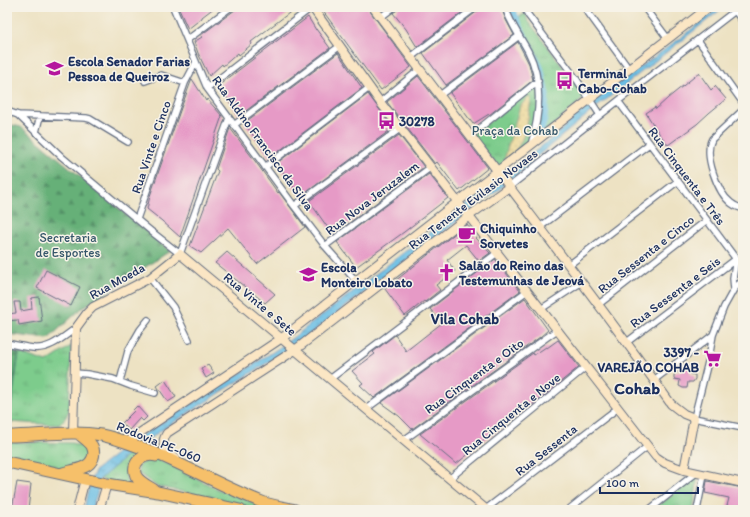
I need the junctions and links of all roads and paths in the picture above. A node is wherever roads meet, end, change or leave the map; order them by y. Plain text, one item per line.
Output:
1 (173, 7) edge
2 (231, 7) edge
3 (312, 7) edge
4 (373, 7) edge
5 (394, 7) edge
6 (476, 7) edge
7 (505, 7) edge
8 (524, 7) edge
9 (584, 7) edge
10 (644, 7) edge
11 (708, 7) edge
12 (740, 7) edge
13 (735, 11) junction
14 (380, 17) junction
15 (743, 22) edge
16 (519, 36) junction
17 (668, 39) junction
18 (187, 40) junction
19 (698, 40) junction
20 (340, 46) junction
21 (411, 57) junction
22 (196, 62) junction
23 (420, 69) junction
24 (628, 69) junction
25 (145, 81) dead end
26 (538, 81) junction
27 (185, 83) junction
28 (207, 88) junction
29 (369, 88) junction
30 (440, 95) junction
31 (591, 100) junction
32 (618, 101) junction
33 (380, 102) junction
34 (743, 103) edge
35 (743, 110) edge
36 (7, 111) edge
37 (18, 115) junction
38 (600, 115) junction
39 (40, 116) junction
40 (229, 118) junction
41 (234, 125) junction
42 (401, 128) junction
43 (36, 132) junction
44 (471, 136) junction
45 (128, 142) dead end
46 (649, 144) junction
47 (530, 147) junction
48 (265, 167) junction
49 (431, 167) junction
50 (500, 174) junction
51 (678, 181) junction
52 (508, 186) junction
53 (460, 205) junction
54 (294, 206) junction
55 (743, 208) edge
56 (468, 216) junction
57 (137, 219) junction
58 (706, 220) junction
59 (540, 227) junction
60 (325, 246) junction
61 (497, 252) junction
62 (180, 254) junction
63 (736, 259) junction
64 (569, 265) junction
65 (150, 278) junction
66 (356, 281) junction
67 (582, 282) junction
68 (742, 282) edge
69 (734, 288) junction
70 (527, 291) junction
71 (599, 304) junction
72 (541, 310) junction
73 (148, 320) dead end
74 (76, 328) junction
75 (557, 330) junction
76 (713, 335) junction
77 (188, 340) dead end
78 (284, 340) junction
79 (627, 342) junction
80 (7, 343) edge
81 (294, 349) junction
82 (586, 367) junction
83 (74, 374) junction
84 (330, 379) junction
85 (654, 380) junction
86 (120, 382) junction
87 (155, 393) dead end
88 (618, 408) junction
89 (366, 409) junction
90 (694, 418) junction
91 (743, 428) edge
92 (75, 433) junction
93 (7, 436) edge
94 (404, 440) junction
95 (127, 442) junction
96 (648, 446) junction
97 (170, 459) junction
98 (7, 462) edge
99 (186, 467) junction
100 (684, 470) junction
101 (62, 473) junction
102 (700, 474) junction
103 (449, 479) junction
104 (96, 481) junction
105 (743, 483) edge
106 (158, 492) junction
107 (77, 510) edge
108 (99, 510) edge
109 (240, 510) edge
110 (294, 510) edge
111 (487, 510) edge
112 (568, 510) edge
113 (648, 510) edge
114 (696, 510) edge

1 - 18 street, Rua Aldino Francisco da Silva
2 - 18 street
3 - 20 street
3 - 28 street
4 - 14 street
5 - 14 street
6 - 21 street
7 - 16 street
8 - 31 street
9 - 24 street
10 - 17 street
11 - 17 street
12 - 13 street, Rua Tenente Evilasio Novaes
13 - 15 street
13 - 19 street, Rua Tenente Evilasio Novaes
14 - 21 street
16 - 26 street
16 - 30 street
17 - 24 street
18 - 22 street, Rua Aldino Francisco da Silva
19 - 32 street, Rua Tenente Evilasio Novaes
19 - 34 street
20 - 29 street
20 - 41 street
21 - 23 street
22 - 27 street, Rua Vinte e Cinco
22 - 28 street, Rua Aldino Francisco da Silva
23 - 30 street
23 - 33 street
24 - 31 street
25 - 27 street
26 - 44 street
26 - 47 street
27 - 57 street, Rua Vinte e Cinco
28 - 40 street, Rua Aldino Francisco da Silva
29 - 33 street
29 - 48 street
30 - 44 street
31 - 38 street
31 - 47 street
32 - 38 street, Rua Tenente Evilasio Novaes
32 - 46 street, Rua Cinquenta e Três
33 - 42 street
35 - 55 street
36 - 37 street
37 - 39 street
37 - 43 street, Rua Vinte e Sete
38 - 52 street, Rua Tenente Evilasio Novaes
39 - 43 street
39 - 45 street
40 - 41 street, Rua Aldino Francisco da Silva
40 - 62 street
41 - 48 street, Rua Aldino Francisco da Silva
42 - 49 street
42 - 54 street
43 - 57 street, Rua Vinte e Sete
44 - 50 street
46 - 51 street, Rua Cinquenta e Três
46 - 59 street
47 - 50 street
48 - 54 street, Rua Aldino Francisco da Silva
49 - 53 street
49 - 60 street, Rua Nova Jeruzalem
50 - 52 street
50 - 53 street
51 - 58 street, Rua Cinquenta e Três
51 - 64 street
52 - 56 street, Rua Tenente Evilasio Novaes
52 - 59 street
53 - 56 street
53 - 66 street
54 - 60 street, Rua Aldino Francisco da Silva
56 - 61 street
56 - 81 street, Rua Tenente Evilasio Novaes
57 - 62 street, Rua Vinte e Sete
58 - 63 street, Rua Cinquenta e Três
58 - 71 street, Rua Sessenta e Cinco
59 - 64 street
60 - 66 street, Rua Aldino Francisco da Silva
61 - 70 street
61 - 84 street
62 - 65 street, Rua Moeda
62 - 78 street, Rua Vinte e Sete
63 - 69 street
63 - 79 street, Rua Sessenta e Seis
64 - 67 street
65 - 74 street, Rua Moeda
65 - 77 street
66 - 78 street
67 - 71 street
67 - 72 street
68 - 69 street
69 - 76 street
70 - 72 street
70 - 89 street
71 - 79 street
72 - 75 street
73 - 86 street
74 - 80 street
74 - 83 street
75 - 82 street
75 - 94 street, Rua Cinquenta e Oito
76 - 85 street
76 - 90 street
78 - 81 street, Rua Vinte e Sete
78 - 95 street
79 - 85 street
81 - 84 street, Rua Vinte e Sete
81 - 99 street, Rua Tenente Evilasio Novaes
82 - 88 street
82 - 103 street, Rua Cinquenta e Nove
83 - 86 street
83 - 92 street
84 - 89 street, Rua Vinte e Sete
85 - 90 street
86 - 87 street
88 - 96 street
88 - 111 street, Rua Sessenta
89 - 94 street, Rua Vinte e Sete
90 - 91 street
90 - 100 street
92 - 93 highway, Rodovia PE-060
92 - 95 highway, Rodovia PE-060
92 - 101 highway
94 - 103 street, Rua Vinte e Sete
95 - 97 highway, Rodovia PE-060
96 - 100 street
96 - 112 street
97 - 99 highway, Rodovia PE-060
97 - 106 highway
98 - 101 highway
99 - 110 highway, Rodovia PE-060
100 - 102 street
101 - 104 highway
102 - 105 street
102 - 113 street
102 - 114 street
103 - 111 street, Rua Vinte e Sete
104 - 106 highway
104 - 107 street
104 - 108 street
106 - 109 highway

